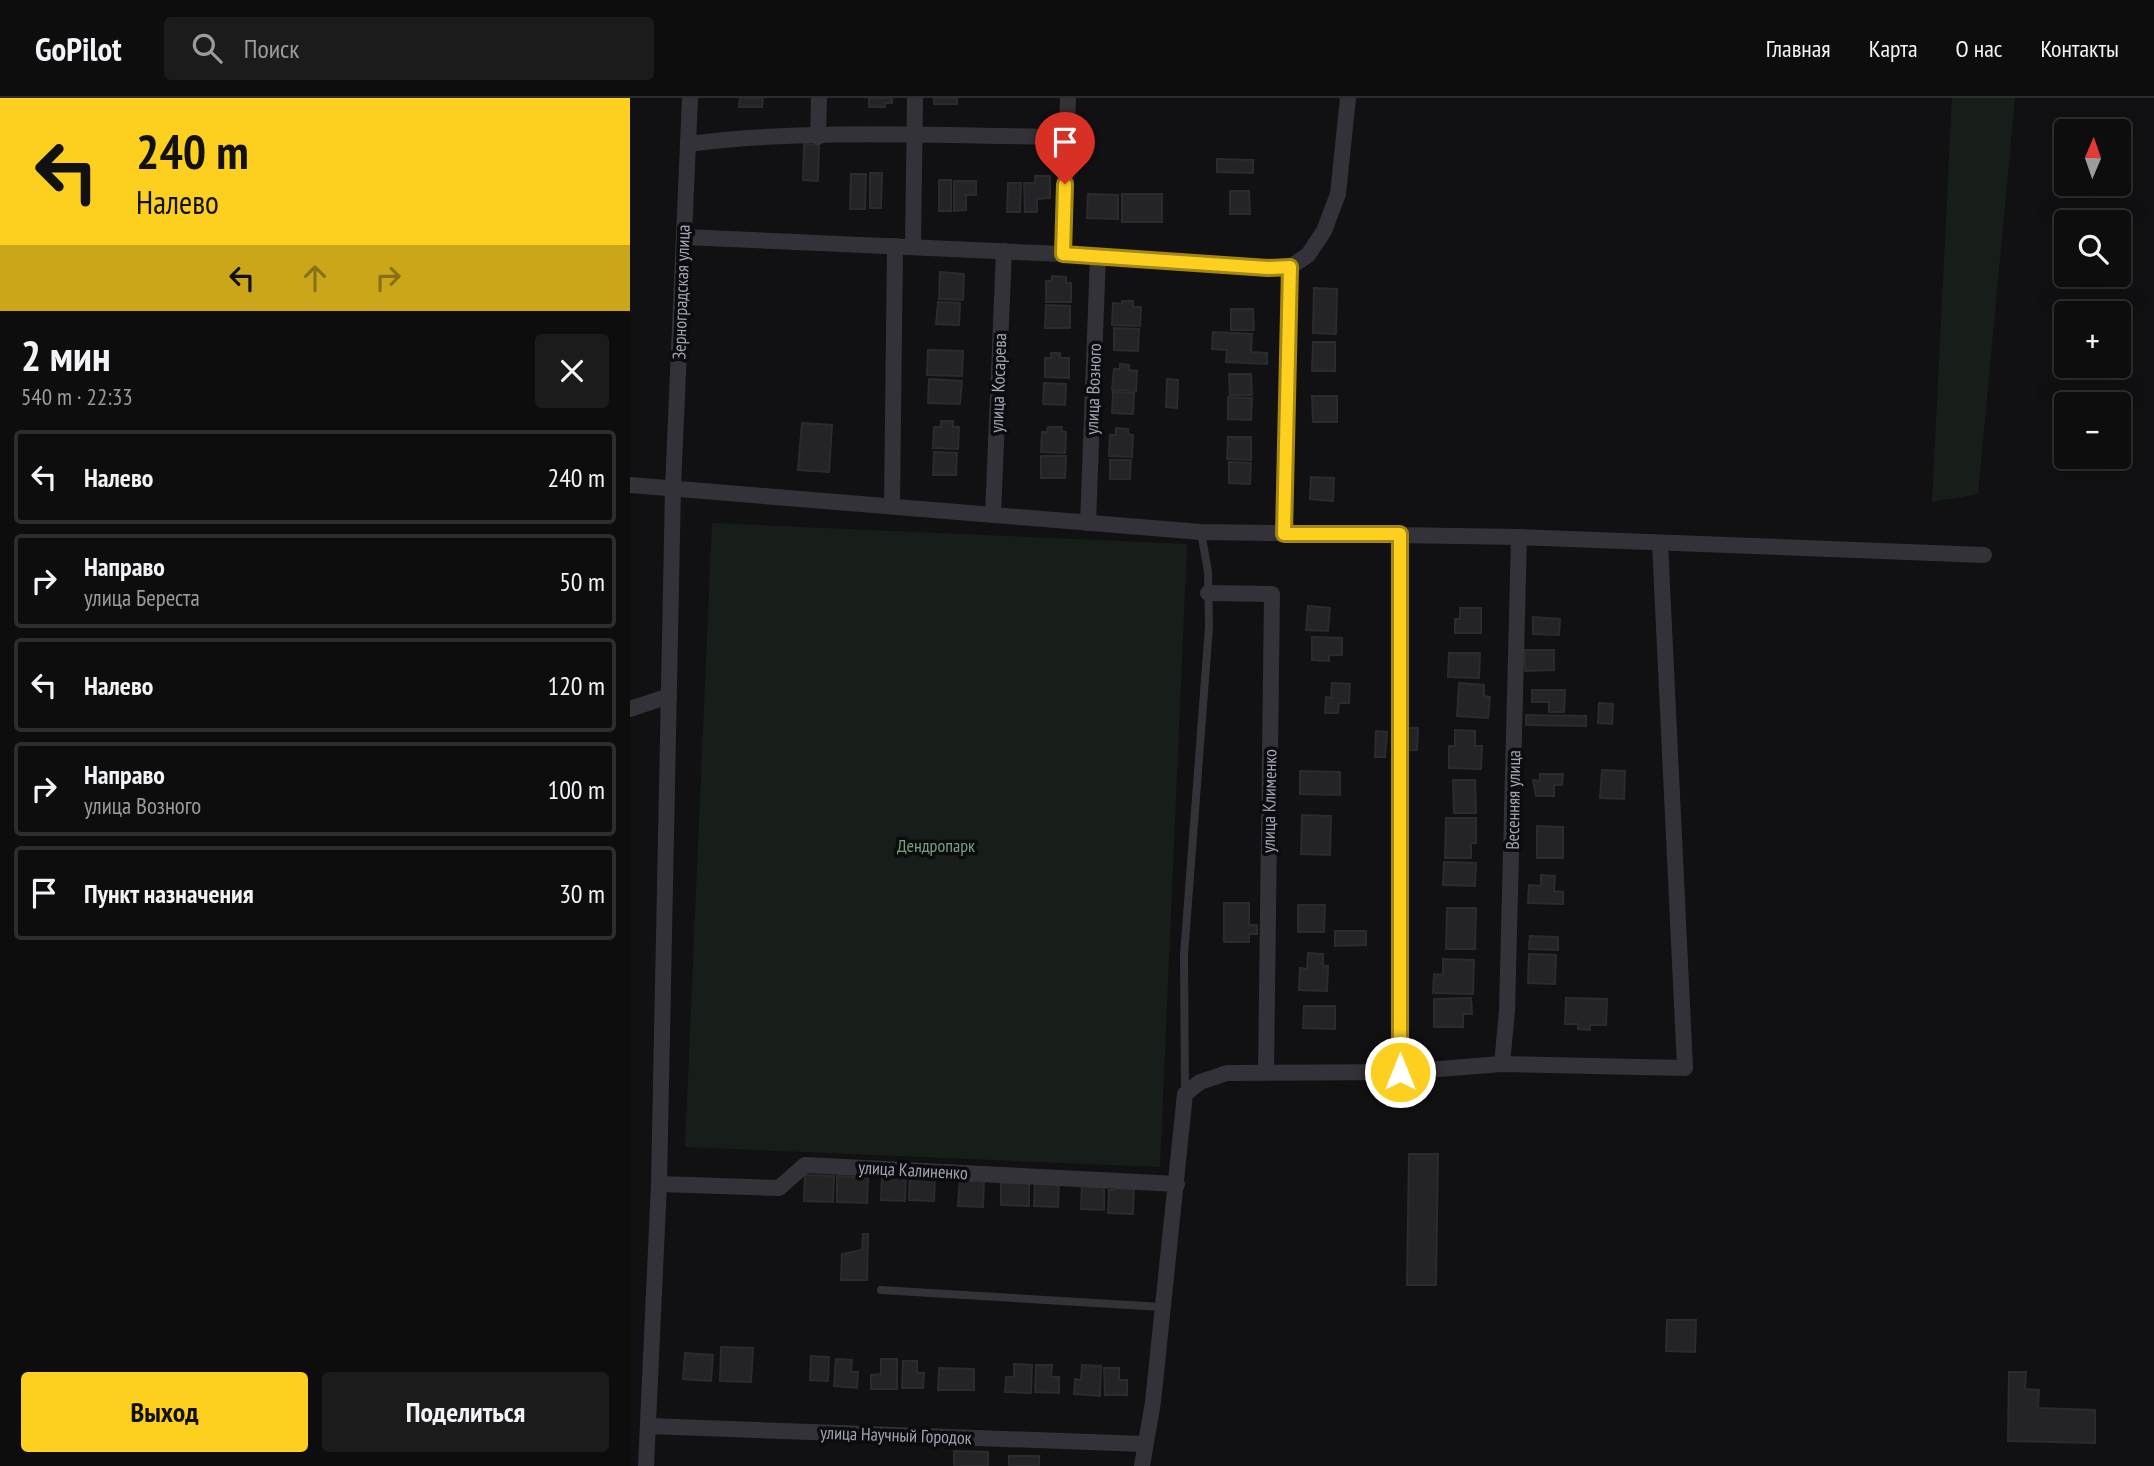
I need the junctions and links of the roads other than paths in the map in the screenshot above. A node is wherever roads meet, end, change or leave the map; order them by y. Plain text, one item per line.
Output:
1 (690, 98) edge
2 (819, 98) edge
3 (915, 98) edge
4 (1068, 98) edge
5 (1348, 98) edge
6 (915, 136) junction
7 (818, 137) junction
8 (1067, 137) junction
9 (688, 144) junction
10 (684, 237) junction
11 (895, 246) junction
12 (913, 247) junction
13 (1004, 251) junction
14 (1063, 254) junction
15 (1098, 256) junction
16 (1290, 267) junction
17 (630, 485) edge
18 (673, 487) junction
19 (892, 506) junction
20 (993, 514) junction
21 (1088, 523) junction
22 (1202, 532) junction
23 (1284, 534) junction
24 (1400, 534) junction
25 (1519, 537) junction
26 (1660, 543) junction
27 (1984, 555) dead end
28 (1208, 593) junction
29 (669, 696) junction
30 (630, 709) edge
31 (1502, 1064) junction
32 (1266, 1072) junction
33 (1400, 1072) junction
34 (1185, 1094) junction
35 (659, 1184) junction
36 (1177, 1184) junction
37 (881, 1290) dead end
38 (1162, 1307) junction
39 (648, 1426) junction
40 (1144, 1444) junction
41 (646, 1466) edge
42 (1142, 1466) edge

1 - 9 street, Зерноградская улица
2 - 7 street
3 - 6 street
4 - 8 street
5 - 16 street
6 - 7 street
6 - 8 street
6 - 12 street
7 - 9 street
8 - 14 street
9 - 10 street, Зерноградская улица
10 - 11 street
10 - 18 street, Зерноградская улица
11 - 12 street
11 - 19 street
12 - 13 street
13 - 14 street
13 - 20 street, улица Косарева
14 - 15 street
15 - 16 street
15 - 21 street, улица Возного
16 - 23 street
17 - 18 street
18 - 19 street
18 - 29 street, Зерноградская улица
19 - 20 street
20 - 21 street
21 - 22 street
22 - 23 street
22 - 28 lane
23 - 24 street
24 - 25 street
24 - 33 street
25 - 26 street
25 - 31 street, Весенняя улица
26 - 27 street
26 - 31 street
28 - 32 street, улица Клименко
28 - 34 lane
29 - 30 street
29 - 35 street, Зерноградская улица
31 - 33 street
32 - 33 street
32 - 34 street
34 - 36 street
35 - 36 street, улица Калиненко
35 - 39 street, Зерноградская улица
36 - 38 street
37 - 38 lane
38 - 40 street
39 - 40 street, улица Научный Городок
39 - 41 street, Зерноградская улица
40 - 42 street

